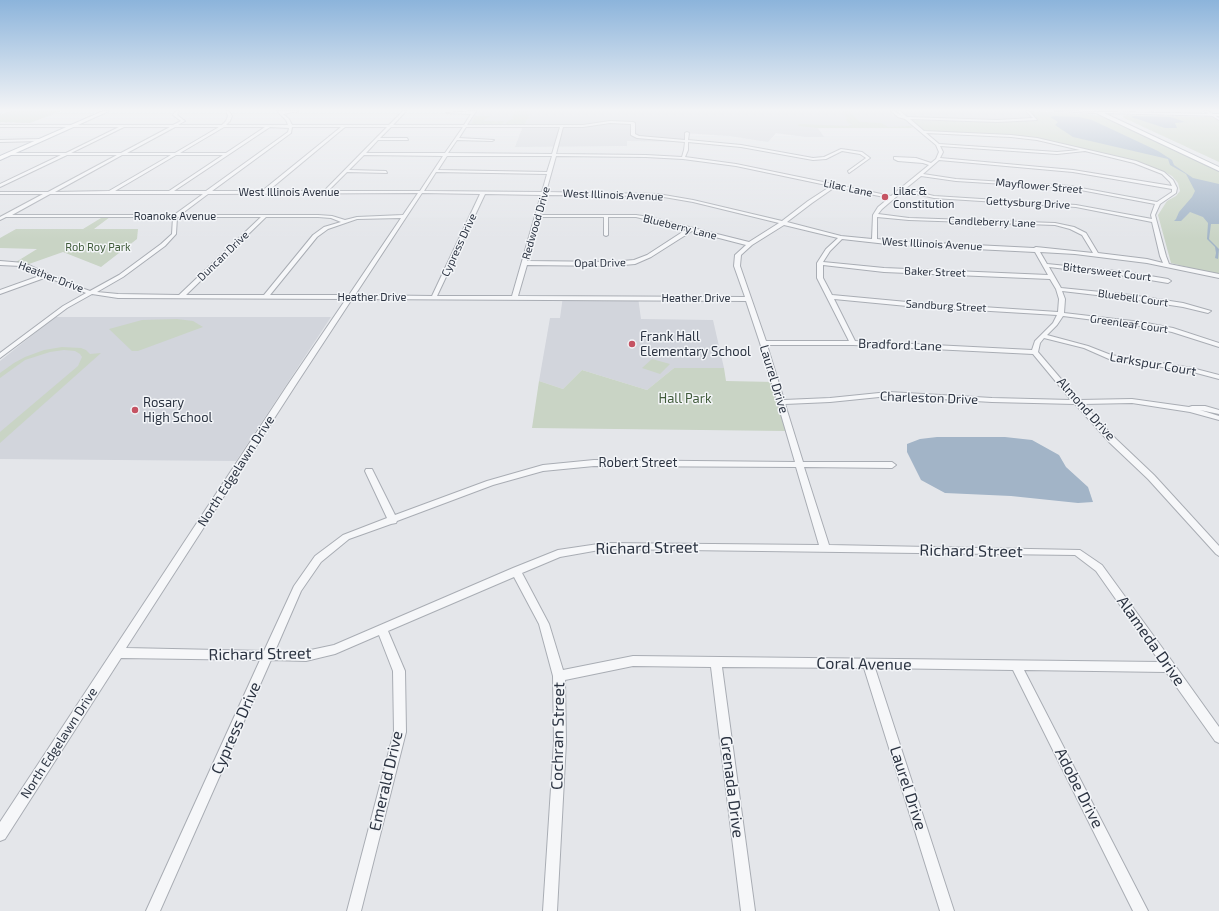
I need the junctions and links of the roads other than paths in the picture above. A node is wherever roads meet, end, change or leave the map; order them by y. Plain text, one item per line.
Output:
1 (9, 154) joint
2 (67, 154) junction
3 (122, 154) junction
4 (175, 154) junction
5 (226, 154) joint
6 (260, 154) edge
7 (311, 154) edge
8 (363, 154) joint
9 (685, 154) edge
10 (786, 154) edge
11 (834, 154) edge
12 (861, 154) edge
13 (940, 154) edge
14 (1098, 154) edge
15 (1187, 154) edge
16 (1194, 154) edge
17 (446, 155) junction
18 (555, 156) junction
19 (0, 158) edge
20 (683, 158) junction
21 (938, 159) junction
22 (922, 162) junction
23 (932, 165) junction
24 (1219, 165) edge
25 (1219, 169) edge
26 (346, 171) junction
27 (434, 171) junction
28 (386, 172) dead end
29 (849, 172) dead end
30 (550, 173) junction
31 (919, 175) junction
32 (0, 186) edge
33 (834, 186) junction
34 (1175, 188) junction
35 (902, 190) junction
36 (206, 192) junction
37 (264, 192) junction
38 (325, 192) junction
39 (421, 192) junction
40 (0, 193) edge
41 (48, 193) junction
42 (110, 193) junction
43 (169, 193) junction
44 (483, 193) junction
45 (544, 193) junction
46 (893, 198) junction
47 (1158, 203) junction
48 (875, 215) junction
49 (6, 216) junction
50 (176, 216) junction
51 (265, 216) junction
52 (404, 216) junction
53 (538, 216) junction
54 (606, 216) junction
55 (0, 219) edge
56 (343, 221) junction
57 (1154, 221) junction
58 (783, 223) junction
59 (691, 229) junction
60 (606, 235) dead end
61 (841, 237) junction
62 (875, 241) junction
63 (750, 244) junction
64 (1036, 249) junction
65 (1096, 254) junction
66 (0, 263) edge
67 (524, 263) junction
68 (820, 263) junction
69 (1046, 265) junction
70 (1167, 265) junction
71 (48, 275) junction
72 (1219, 276) edge
73 (1051, 277) junction
74 (1168, 281) dead end
75 (1059, 289) junction
76 (0, 292) edge
77 (90, 292) junction
78 (350, 296) junction
79 (180, 297) junction
80 (265, 297) junction
81 (434, 297) junction
82 (515, 297) junction
83 (830, 297) junction
84 (749, 299) junction
85 (1208, 311) dead end
86 (1061, 314) junction
87 (1042, 336) junction
88 (764, 343) junction
89 (853, 344) junction
90 (1219, 345) edge
91 (1036, 352) junction
92 (0, 356) edge
93 (1219, 377) edge
94 (781, 402) junction
95 (1077, 402) junction
96 (1191, 410) junction
97 (1219, 412) edge
98 (1219, 418) edge
99 (799, 464) junction
100 (892, 465) dead end
101 (369, 471) dead end
102 (393, 521) junction
103 (825, 549) junction
104 (1077, 552) joint
105 (1219, 552) edge
106 (516, 571) junction
107 (382, 628) junction
108 (118, 652) junction
109 (268, 656) junction
110 (716, 662) junction
111 (868, 665) junction
112 (1016, 665) junction
113 (1170, 667) junction
114 (559, 676) junction
115 (1219, 737) edge
116 (0, 834) edge
117 (153, 911) edge
118 (354, 911) edge
119 (550, 911) edge
120 (748, 911) edge
121 (947, 911) edge
122 (1141, 911) edge

1 - 2 street
1 - 19 main road
2 - 3 street
2 - 32 street
3 - 4 street
3 - 41 street
4 - 5 street
4 - 42 street
5 - 43 street
6 - 36 street
7 - 37 street
8 - 17 street, Lilac Lane
8 - 26 street
9 - 20 street
10 - 11 street
12 - 29 street
13 - 21 street
14 - 34 street
15 - 25 main road
16 - 24 main road
17 - 18 street, Lilac Lane
17 - 27 street, North Edgelawn Drive
18 - 20 street, Lilac Lane
18 - 30 street, Redwood Drive
20 - 33 street, Lilac Lane
21 - 23 street
21 - 34 street
22 - 22 street
22 - 23 street
23 - 31 street
26 - 28 street
26 - 38 street
27 - 30 street
27 - 39 street, North Edgelawn Drive
30 - 45 street, Redwood Drive
31 - 35 street
31 - 47 street, Mayflower Street
33 - 46 street, Lilac Lane
33 - 58 street, Laurel Drive
34 - 47 street
35 - 46 street
35 - 57 street, Gettysburg Drive
36 - 37 street, West Illinois Avenue
36 - 43 street, West Illinois Avenue
36 - 50 street
37 - 38 street, West Illinois Avenue
38 - 39 street, West Illinois Avenue
39 - 44 street, West Illinois Avenue
39 - 52 street, North Edgelawn Drive
40 - 41 street, West Illinois Avenue
41 - 42 street, West Illinois Avenue
41 - 49 street
42 - 43 street, West Illinois Avenue
44 - 45 street, West Illinois Avenue
44 - 81 street, Cypress Drive
45 - 53 street, Redwood Drive
45 - 58 street, West Illinois Avenue
46 - 48 street
47 - 57 street
48 - 62 street
48 - 65 street, Candleberry Lane
49 - 50 street, Roanoke Avenue
49 - 55 street
50 - 51 street, Roanoke Avenue
50 - 77 street
51 - 56 street, Roanoke Avenue
51 - 79 street, Duncan Drive
52 - 56 street
52 - 78 street, North Edgelawn Drive
53 - 54 street, Blueberry Lane
53 - 67 street, Redwood Drive
54 - 59 street, Blueberry Lane
54 - 60 street
56 - 80 street
57 - 70 street
58 - 61 street, West Illinois Avenue
58 - 63 street, Laurel Drive
59 - 63 street, Blueberry Lane
59 - 67 street, Opal Drive
61 - 62 street, West Illinois Avenue
61 - 68 street
62 - 64 street, West Illinois Avenue
63 - 84 street, Laurel Drive
64 - 65 street, West Illinois Avenue
64 - 69 street
65 - 70 street, West Illinois Avenue
66 - 71 street, Heather Drive
67 - 82 street, Redwood Drive
68 - 73 street, Baker Street
68 - 83 street
69 - 73 street
69 - 74 street, Bittersweet Court
70 - 72 street, West Illinois Avenue
71 - 76 street
71 - 77 street, Heather Drive
73 - 75 street
75 - 85 street, Bluebell Court
75 - 86 street
77 - 79 street, Heather Drive
77 - 92 street
78 - 80 street, Heather Drive
78 - 81 street, Heather Drive
78 - 108 street, North Edgelawn Drive
79 - 80 street, Heather Drive
81 - 82 street, Heather Drive
82 - 84 street, Heather Drive
83 - 86 street, Sandburg Street
83 - 89 street
84 - 88 street, Laurel Drive
86 - 87 street
86 - 90 street, Greenleaf Court
87 - 91 street
87 - 93 street, Larkspur Court
88 - 89 street, Bradford Lane
88 - 94 street, Laurel Drive
89 - 91 street, Bradford Lane
91 - 95 street, Almond Drive
94 - 95 street, Charleston Drive
94 - 99 street, Laurel Drive
95 - 96 street, Charleston Drive
95 - 105 street, Almond Drive
96 - 97 street
96 - 98 street
99 - 100 street, Robert Street
99 - 102 street, Robert Street
99 - 103 street, Laurel Drive
101 - 102 street
102 - 109 street, Cypress Drive
103 - 104 street, Richard Street
103 - 106 street, Richard Street
104 - 113 street, Alameda Drive
106 - 107 street, Richard Street
106 - 114 street, Cochran Street
107 - 109 street, Richard Street
107 - 118 street, Emerald Drive
108 - 109 street, Richard Street
108 - 116 street, North Edgelawn Drive
109 - 117 street, Cypress Drive
110 - 111 street, Coral Avenue
110 - 114 street, Coral Avenue
110 - 120 street, Grenada Drive
111 - 112 street, Coral Avenue
111 - 121 street, Laurel Drive
112 - 113 street, Coral Avenue
112 - 122 street, Adobe Drive
113 - 115 street, Alameda Drive
114 - 119 street, Cochran Street

